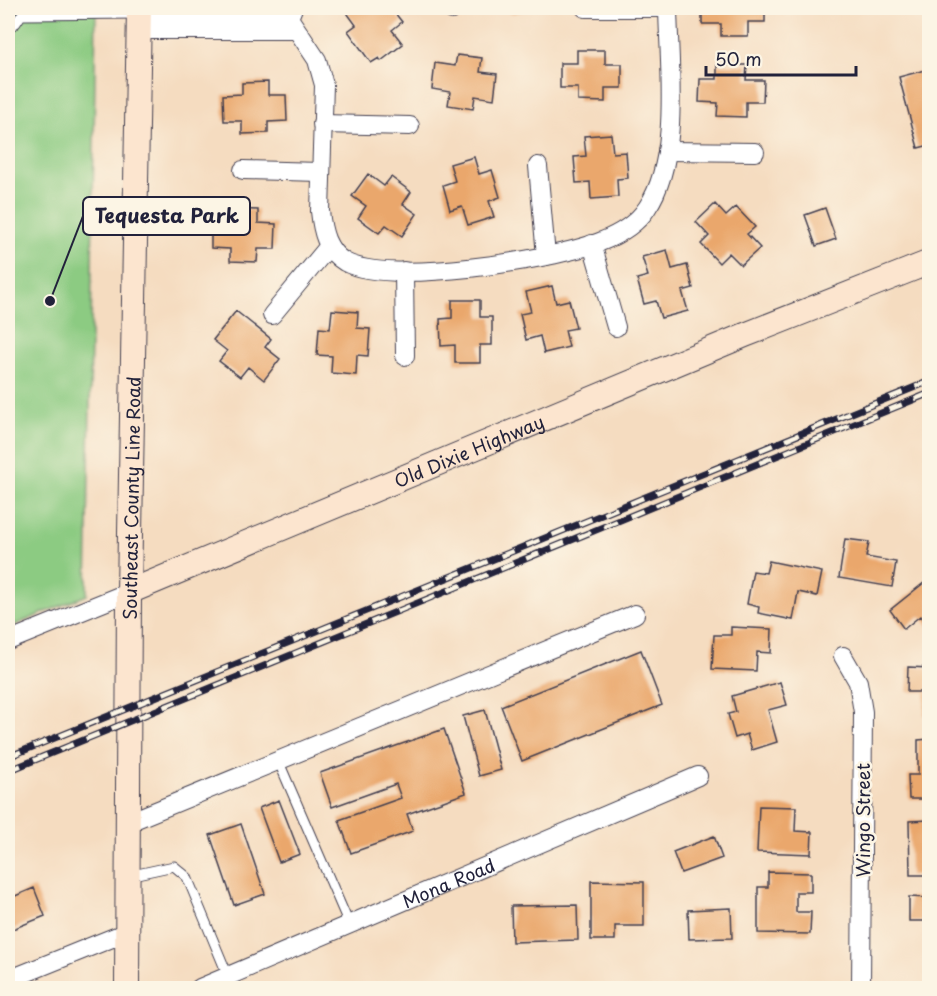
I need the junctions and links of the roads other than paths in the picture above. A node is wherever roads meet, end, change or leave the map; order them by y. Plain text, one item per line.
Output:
1 (585, 8) edge
2 (668, 8) edge
3 (25, 11) edge
4 (139, 17) edge
5 (292, 19) edge
6 (8, 28) edge
7 (322, 123) junction
8 (410, 126) dead end
9 (667, 151) junction
10 (755, 152) dead end
11 (538, 166) dead end
12 (243, 170) dead end
13 (320, 172) junction
14 (592, 244) junction
15 (328, 246) junction
16 (546, 256) junction
17 (930, 262) edge
18 (404, 271) junction
19 (272, 315) dead end
20 (616, 327) dead end
21 (405, 356) dead end
22 (129, 592) junction
23 (635, 614) dead end
24 (8, 641) edge
25 (843, 656) dead end
26 (278, 760) junction
27 (698, 776) dead end
28 (129, 822) junction
29 (128, 876) junction
30 (350, 924) junction
31 (128, 933) junction
32 (228, 976) junction
33 (8, 980) edge
34 (127, 988) edge
35 (200, 988) edge
36 (861, 988) edge

1 - 2 street
2 - 9 street
3 - 4 lane
3 - 6 lane
4 - 5 street
4 - 22 street, Southeast County Line Road
5 - 7 street
7 - 8 street
7 - 13 street
9 - 10 street
9 - 14 street
11 - 16 street
12 - 13 street
13 - 15 street
14 - 16 street
14 - 20 street
15 - 18 street
15 - 19 street
16 - 18 street
17 - 22 street, Old Dixie Highway
18 - 21 street
22 - 24 street, Old Dixie Highway
22 - 28 street, Southeast County Line Road
23 - 26 street
25 - 36 street, Wingo Street
26 - 28 street
26 - 30 lane
27 - 30 street, Mona Road
28 - 29 street, Southeast County Line Road
29 - 31 street, Southeast County Line Road
29 - 32 lane
30 - 32 street, Mona Road
31 - 33 street
31 - 34 street, Southeast County Line Road
32 - 35 street, Mona Road

